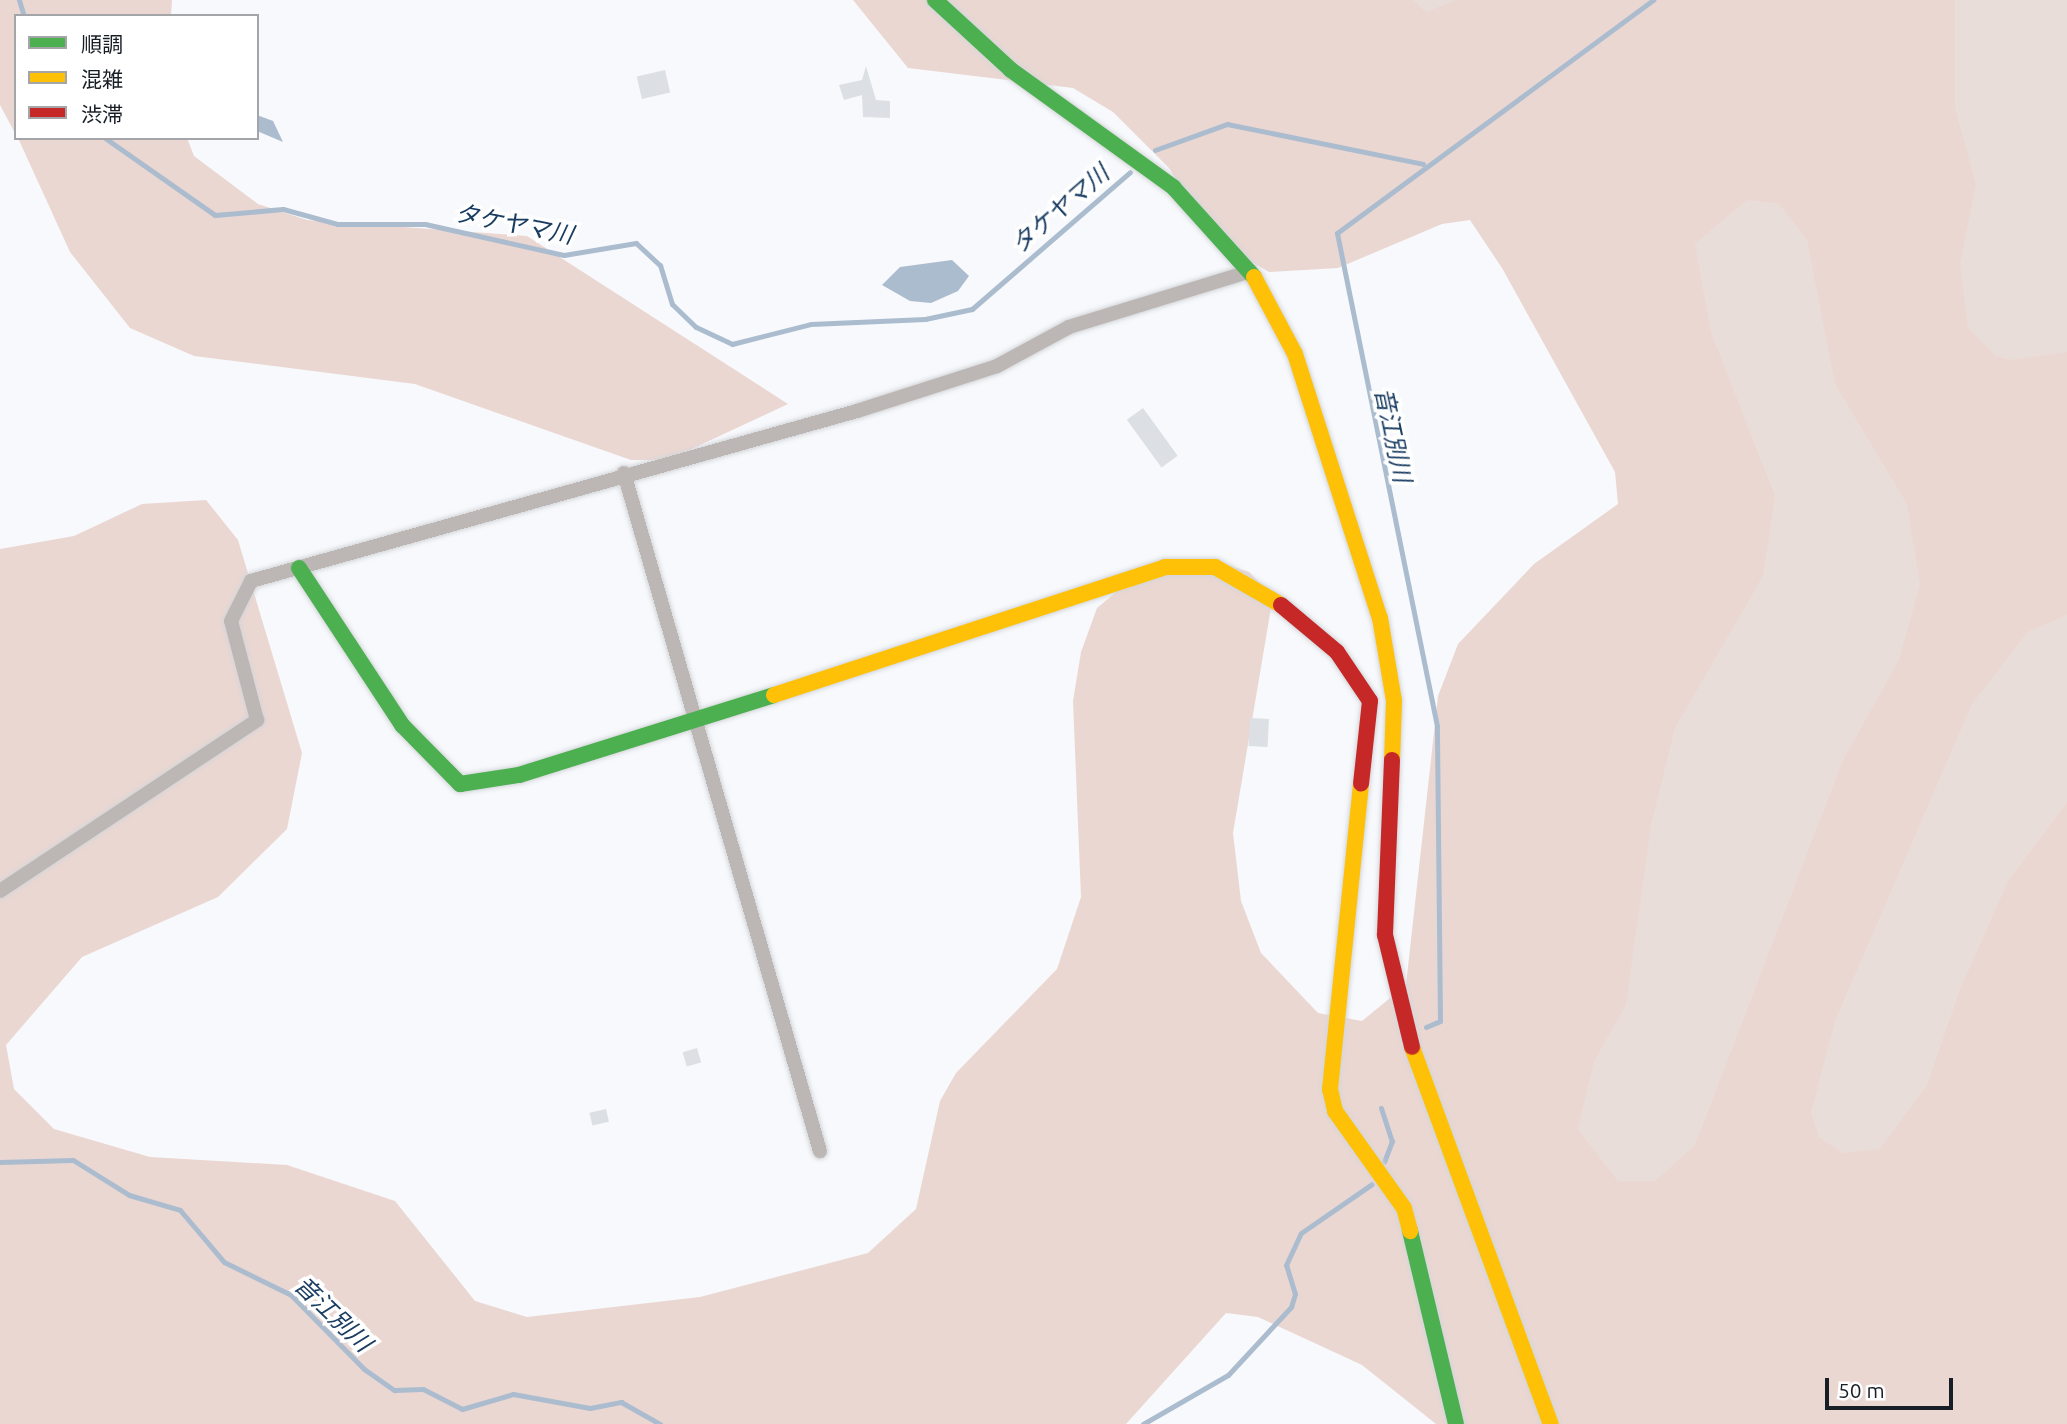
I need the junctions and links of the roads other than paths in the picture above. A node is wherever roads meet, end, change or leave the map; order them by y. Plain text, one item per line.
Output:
1 (934, 0) edge
2 (1251, 271) junction
3 (624, 474) junction
4 (299, 568) junction
5 (1370, 701) junction
6 (1394, 701) junction
7 (695, 720) junction
8 (0, 891) edge
9 (820, 1151) dead end
10 (1456, 1424) edge
11 (1551, 1424) edge

1 - 2 street
2 - 3 street
2 - 6 street
3 - 4 street
3 - 7 street
4 - 7 street
4 - 8 street
5 - 6 street
5 - 7 street
5 - 10 street
6 - 11 street
7 - 9 street

